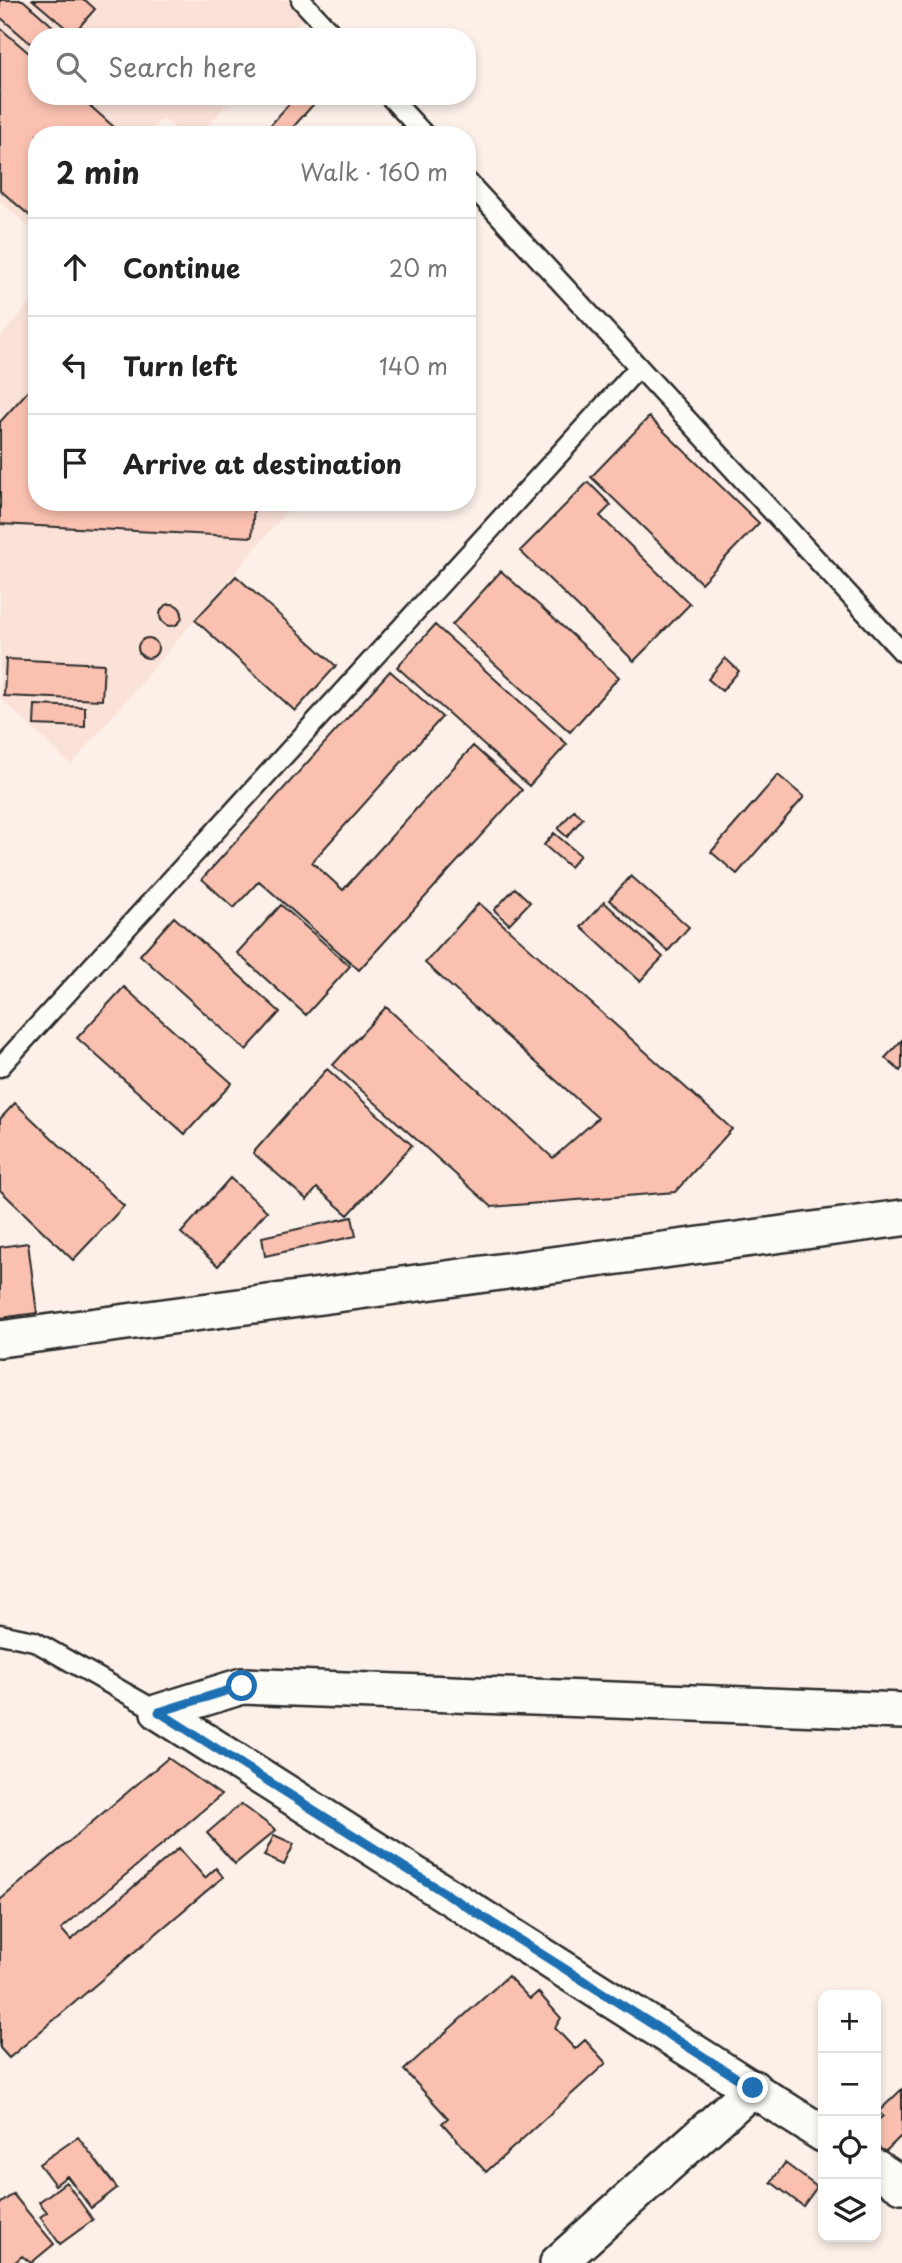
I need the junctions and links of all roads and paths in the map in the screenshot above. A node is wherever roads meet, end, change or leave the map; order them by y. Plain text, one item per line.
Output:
1 (301, 0) edge
2 (327, 28) edge
3 (397, 105) edge
4 (417, 126) edge
5 (476, 191) edge
6 (639, 367) junction
7 (902, 652) edge
8 (0, 1067) edge
9 (902, 1218) edge
10 (0, 1339) edge
11 (0, 1634) edge
12 (902, 1711) edge
13 (159, 1712) junction
14 (753, 2088) junction
15 (818, 2131) edge
16 (881, 2171) edge
17 (902, 2185) edge
18 (558, 2263) edge

1 - 2 lane
3 - 4 lane
5 - 6 lane
6 - 7 lane
6 - 8 lane
9 - 10 street
11 - 13 lane
12 - 13 street
13 - 14 street
14 - 15 street
14 - 18 street
16 - 17 street

